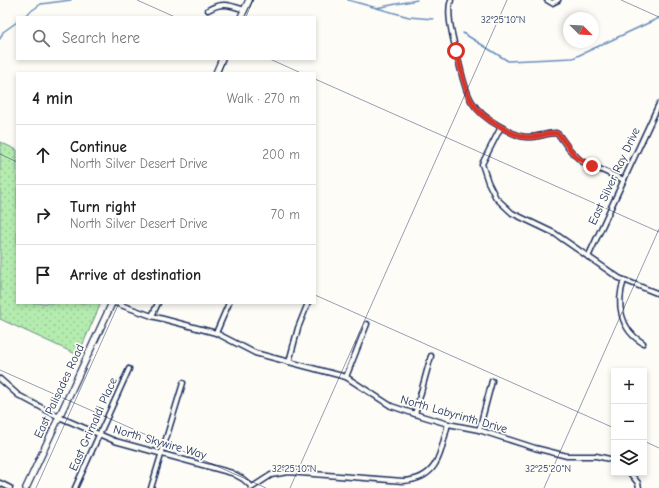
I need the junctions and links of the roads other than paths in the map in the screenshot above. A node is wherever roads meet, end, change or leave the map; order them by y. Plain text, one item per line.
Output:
1 (249, 0) edge
2 (451, 0) edge
3 (547, 0) edge
4 (558, 0) edge
5 (208, 10) dead end
6 (245, 10) junction
7 (242, 16) edge
8 (222, 60) edge
9 (216, 72) edge
10 (659, 104) edge
11 (501, 127) junction
12 (624, 180) junction
13 (588, 257) junction
14 (624, 280) junction
15 (659, 294) edge
16 (112, 304) edge
17 (118, 304) edge
18 (158, 304) edge
19 (230, 304) edge
20 (308, 304) edge
21 (152, 316) junction
22 (367, 324) dead end
23 (216, 333) junction
24 (643, 343) dead end
25 (431, 356) dead end
26 (289, 362) junction
27 (129, 369) dead end
28 (346, 377) junction
29 (0, 379) edge
30 (492, 382) dead end
31 (183, 383) dead end
32 (415, 414) junction
33 (59, 417) junction
34 (448, 424) junction
35 (479, 430) junction
36 (99, 434) junction
37 (160, 454) junction
38 (611, 459) edge
39 (632, 476) edge
40 (0, 483) edge
41 (10, 488) edge
42 (26, 488) edge
43 (75, 488) edge
44 (150, 488) edge
45 (252, 488) edge
46 (639, 488) edge

1 - 6 street
2 - 11 street
3 - 4 street
5 - 6 street
6 - 7 street
8 - 9 street
10 - 12 street, East Silver Ray Drive
11 - 12 street
11 - 13 street
12 - 13 street, East Silver Ray Drive
13 - 14 street
14 - 15 street
14 - 24 street
16 - 33 street, East Palisades Road
17 - 21 street, North Labyrinth Drive
18 - 21 street
19 - 23 street
20 - 26 street
21 - 23 street, North Labyrinth Drive
22 - 28 street
23 - 26 street, North Labyrinth Drive
25 - 32 street
26 - 28 street, North Labyrinth Drive
27 - 36 street, East Grimaldi Place
28 - 32 street, North Labyrinth Drive
29 - 33 street, North Skywire Way
30 - 35 street
31 - 37 street
32 - 34 street, North Labyrinth Drive
33 - 36 street, North Skywire Way
33 - 42 street, East Palisades Road
34 - 35 street, North Labyrinth Drive
34 - 45 street
35 - 38 street, North Labyrinth Drive
36 - 37 street, North Skywire Way
36 - 43 street, East Grimaldi Place
37 - 44 street
37 - 45 street, North Skywire Way
39 - 46 street
40 - 41 street

